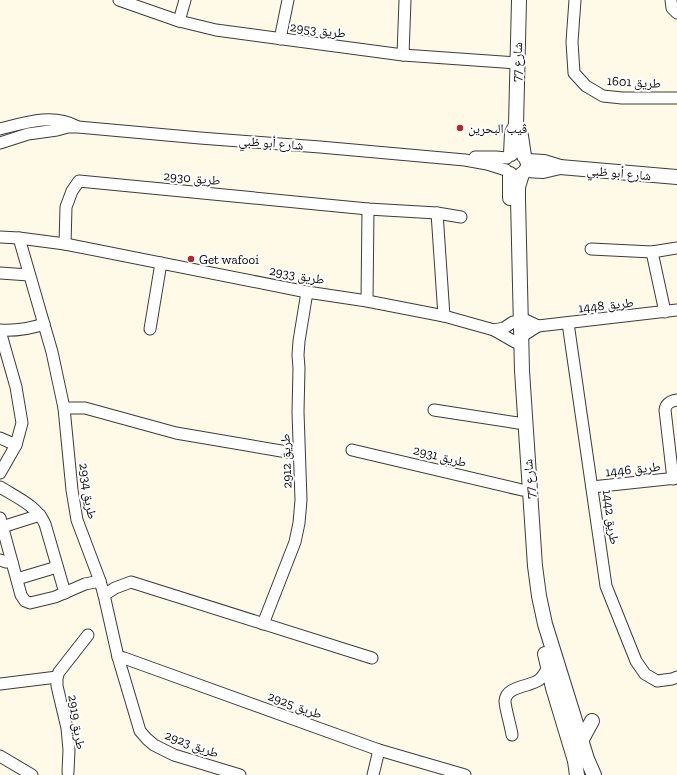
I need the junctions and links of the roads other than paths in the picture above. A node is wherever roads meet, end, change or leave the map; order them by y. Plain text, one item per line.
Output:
1 (119, 0) edge
2 (185, 0) edge
3 (288, 0) edge
4 (405, 0) edge
5 (520, 0) edge
6 (575, 0) edge
7 (671, 0) edge
8 (677, 13) edge
9 (180, 21) junction
10 (280, 39) junction
11 (403, 55) junction
12 (517, 63) junction
13 (677, 98) edge
14 (78, 127) junction
15 (0, 129) edge
16 (0, 143) edge
17 (517, 165) junction
18 (677, 177) edge
19 (368, 209) junction
20 (437, 213) junction
21 (461, 217) dead end
22 (0, 237) edge
23 (19, 238) junction
24 (65, 244) junction
25 (677, 248) edge
26 (591, 249) dead end
27 (652, 252) junction
28 (161, 263) junction
29 (0, 273) edge
30 (29, 275) junction
31 (307, 292) junction
32 (368, 300) junction
33 (677, 310) edge
34 (665, 312) junction
35 (444, 316) junction
36 (517, 320) junction
37 (568, 323) junction
38 (44, 324) junction
39 (538, 326) junction
40 (0, 330) edge
41 (150, 330) dead end
42 (494, 330) junction
43 (518, 339) junction
44 (677, 400) edge
45 (64, 408) junction
46 (434, 410) dead end
47 (518, 423) junction
48 (0, 438) edge
49 (16, 445) junction
50 (352, 450) dead end
51 (299, 454) junction
52 (0, 473) edge
53 (675, 479) edge
54 (0, 487) edge
55 (592, 487) junction
56 (522, 490) junction
57 (40, 515) junction
58 (1, 523) edge
59 (0, 560) edge
60 (12, 562) junction
61 (57, 567) junction
62 (17, 579) junction
63 (100, 581) junction
64 (65, 593) junction
65 (104, 595) junction
66 (264, 624) junction
67 (88, 635) dead end
68 (118, 657) junction
69 (372, 658) dead end
70 (548, 667) junction
71 (57, 677) junction
72 (677, 677) edge
73 (538, 680) junction
74 (0, 684) edge
75 (553, 688) junction
76 (592, 721) dead end
77 (140, 731) joint
78 (512, 735) dead end
79 (581, 741) junction
80 (380, 750) junction
81 (0, 756) edge
82 (68, 772) dead end
83 (32, 775) edge
84 (240, 775) edge
85 (373, 775) edge
86 (465, 775) edge
87 (577, 775) edge
88 (594, 775) edge

1 - 9 street, طريق 2953
2 - 9 street
3 - 10 street
4 - 11 street
5 - 12 street, شارع 77
6 - 13 street, طريق 1601
7 - 8 street
9 - 10 street, طريق 2953
10 - 11 street, طريق 2953
11 - 12 street, طريق 2953
12 - 17 street, شارع 77
14 - 15 street, شارع أبو ظبي
14 - 16 street, شارع أبو ظبي
14 - 17 street, شارع أبو ظبي
17 - 18 street, شارع أبو ظبي
17 - 36 street, شارع 77
19 - 20 street, طريق 2930
19 - 24 street, طريق 2930
19 - 32 street
20 - 21 street, طريق 2930
20 - 35 street
22 - 23 street, طريق 2933
23 - 24 street, طريق 2933
23 - 30 street, طريق 2934
24 - 28 street, طريق 2933
25 - 27 street
26 - 27 street
27 - 34 street
28 - 31 street, طريق 2933
28 - 41 street
29 - 30 street
30 - 38 street, طريق 2934
31 - 32 street, طريق 2933
31 - 51 street, طريق 2912
32 - 35 street, طريق 2933
33 - 34 street, طريق 1448
34 - 37 street, طريق 1448
35 - 42 street, طريق 2933
36 - 39 street
36 - 42 street
36 - 43 street, شارع 77
37 - 39 street, طريق 1448
37 - 55 street, طريق 1442
38 - 40 street
38 - 45 street, طريق 2934
39 - 43 street, طريق 1448
40 - 49 street
42 - 43 street, طريق 2933
43 - 47 street, شارع 77
43 - 79 street, شارع 77
44 - 53 street
45 - 51 street
45 - 63 street, طريق 2934
46 - 47 street
47 - 56 street, شارع 77
48 - 49 street
49 - 52 street
50 - 56 street, طريق 2931
51 - 66 street, طريق 2912
53 - 55 street, طريق 1446
54 - 57 street
55 - 72 street, طريق 1442
56 - 70 street, شارع 77
57 - 58 street
57 - 61 street
58 - 60 street
59 - 60 street
60 - 62 street
61 - 62 street
61 - 64 street
62 - 64 street
63 - 64 street
63 - 65 street, طريق 2934
65 - 66 street
65 - 68 street, طريق 2934
66 - 69 street
67 - 71 street
68 - 77 street, طريق 2934
68 - 80 street, طريق 2925
70 - 73 street
70 - 75 street, شارع 77
71 - 74 street
71 - 82 street, طريق 2919
73 - 75 street
73 - 78 street
75 - 87 street, شارع 77
76 - 79 street
77 - 84 street, طريق 2923
79 - 88 street, شارع 77
80 - 85 street
80 - 86 street, طريق 2925
81 - 83 street

